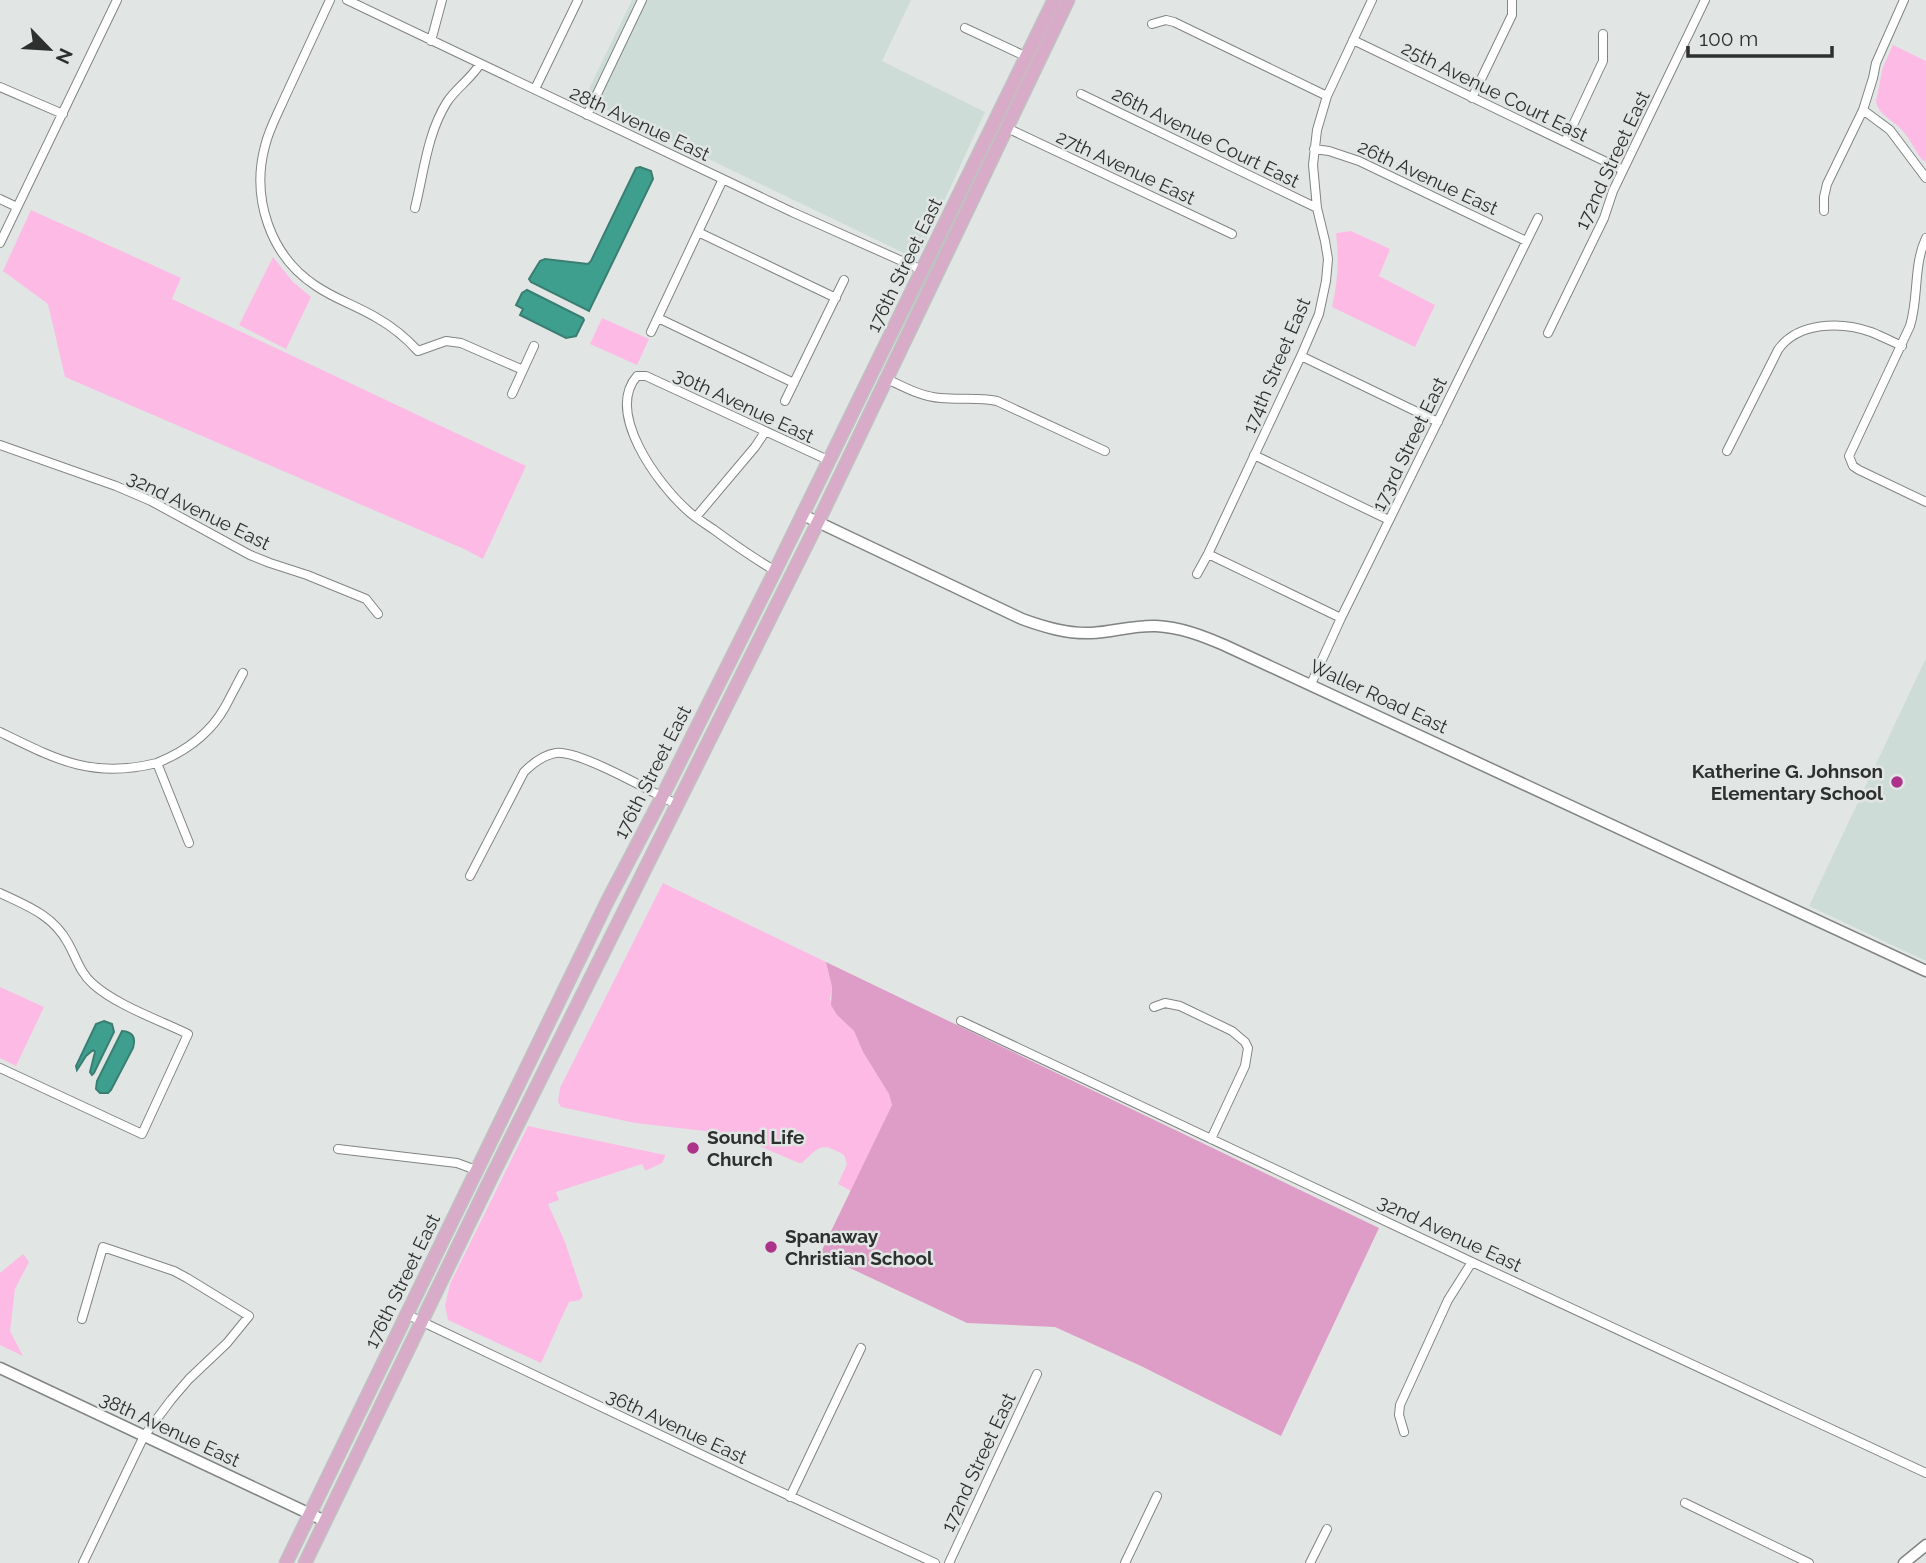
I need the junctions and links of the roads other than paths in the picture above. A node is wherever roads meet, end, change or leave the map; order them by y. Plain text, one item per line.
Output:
1 (117, 0) edge
2 (330, 0) edge
3 (347, 0) edge
4 (442, 0) edge
5 (578, 0) edge
6 (642, 0) edge
7 (1054, 0) edge
8 (1373, 0) edge
9 (1512, 0) edge
10 (1705, 0) edge
11 (1904, 0) edge
12 (1064, 4) edge
13 (1152, 24) dead end
14 (965, 28) dead end
15 (1603, 34) dead end
16 (1353, 40) junction
17 (431, 41) junction
18 (1025, 56) junction
19 (480, 64) junction
20 (0, 87) edge
21 (535, 89) junction
22 (1081, 94) dead end
23 (1327, 96) junction
24 (1472, 97) junction
25 (1863, 110) junction
26 (63, 114) junction
27 (587, 115) junction
28 (1007, 128) junction
29 (1565, 142) junction
30 (1314, 149) junction
31 (1623, 170) junction
32 (1926, 178) edge
33 (723, 179) junction
34 (0, 199) edge
35 (17, 207) junction
36 (415, 208) dead end
37 (1317, 208) junction
38 (1824, 211) dead end
39 (1538, 218) dead end
40 (698, 232) junction
41 (1231, 234) dead end
42 (1926, 238) edge
43 (1526, 241) junction
44 (0, 243) edge
45 (922, 270) junction
46 (844, 280) dead end
47 (836, 298) junction
48 (658, 318) junction
49 (651, 332) dead end
50 (1548, 333) dead end
51 (907, 336) junction
52 (534, 346) dead end
53 (1902, 346) junction
54 (1301, 355) junction
55 (523, 370) junction
56 (887, 379) junction
57 (794, 383) junction
58 (512, 394) dead end
59 (785, 401) dead end
60 (1438, 422) junction
61 (765, 432) junction
62 (0, 445) edge
63 (1105, 451) dead end
64 (1727, 451) dead end
65 (1254, 454) junction
66 (830, 461) junction
67 (1926, 502) edge
68 (803, 515) junction
69 (696, 517) junction
70 (1389, 520) junction
71 (817, 522) junction
72 (1208, 554) junction
73 (775, 571) junction
74 (1197, 574) dead end
75 (378, 614) dead end
76 (1341, 618) junction
77 (243, 673) dead end
78 (1311, 684) junction
79 (0, 732) edge
80 (157, 763) junction
81 (662, 797) junction
82 (676, 804) junction
83 (188, 843) dead end
84 (470, 876) dead end
85 (0, 893) edge
86 (1926, 971) edge
87 (1154, 1007) dead end
88 (961, 1021) dead end
89 (0, 1068) edge
90 (1211, 1139) junction
91 (338, 1149) dead end
92 (476, 1170) junction
93 (1472, 1262) junction
94 (408, 1315) junction
95 (82, 1319) dead end
96 (422, 1322) junction
97 (861, 1348) dead end
98 (0, 1368) edge
99 (1037, 1374) dead end
100 (1404, 1432) dead end
101 (144, 1436) junction
102 (1926, 1473) edge
103 (1157, 1496) dead end
104 (790, 1497) junction
105 (1685, 1503) dead end
106 (309, 1514) junction
107 (325, 1521) junction
108 (1327, 1529) dead end
109 (1926, 1545) edge
110 (83, 1563) edge
111 (286, 1563) edge
112 (305, 1563) edge
113 (935, 1563) edge
114 (948, 1563) edge
115 (1125, 1563) edge
116 (1310, 1563) edge
117 (1808, 1563) edge
118 (1904, 1563) edge

1 - 26 street
2 - 55 street
3 - 17 street, 28th Avenue East
4 - 17 street
5 - 21 street
6 - 27 street
7 - 18 main road, 176th Street East
8 - 16 street, 174th Street East
9 - 24 street
10 - 31 street, 172nd Street East
11 - 25 street
12 - 28 main road, 176th Street East
13 - 23 street
14 - 18 street
15 - 29 street
16 - 23 street, 174th Street East
16 - 24 street, 25th Avenue Court East
17 - 19 street, 28th Avenue East
18 - 45 main road, 176th Street East
19 - 21 street, 28th Avenue East
19 - 36 street
20 - 26 street
21 - 27 street, 28th Avenue East
22 - 37 street, 26th Avenue Court East
23 - 30 street, 174th Street East
24 - 29 street, 25th Avenue Court East
25 - 32 street
25 - 38 street
26 - 35 street
27 - 33 street, 28th Avenue East
28 - 41 street, 27th Avenue East
28 - 51 main road, 176th Street East
29 - 31 street, 25th Avenue Court East
30 - 37 street, 174th Street East
30 - 43 street, 26th Avenue East
31 - 50 street, 172nd Street East
33 - 40 street
33 - 45 street, 28th Avenue East
34 - 35 street
35 - 44 street
37 - 54 street, 174th Street East
39 - 43 street, 173rd Street East
40 - 47 street
40 - 48 street
42 - 53 street
43 - 60 street, 173rd Street East
45 - 51 main road
45 - 66 main road, 176th Street East
46 - 47 street
47 - 57 street
48 - 49 street
48 - 57 street
51 - 56 main road, 176th Street East
52 - 55 street
53 - 64 street
53 - 67 street
54 - 60 street
54 - 65 street, 174th Street East
55 - 58 street
56 - 63 street
56 - 71 main road, 176th Street East
57 - 59 street
60 - 70 street, 173rd Street East
61 - 66 street, 30th Avenue East
61 - 69 street
61 - 69 street, 30th Avenue East
62 - 75 street, 32nd Avenue East
65 - 70 street
65 - 72 street, 174th Street East
66 - 68 main road, 176th Street East
68 - 71 street, Waller Road East
68 - 73 main road, 176th Street East
69 - 73 street
70 - 76 street, 173rd Street East
71 - 78 street, Waller Road East
71 - 82 main road, 176th Street East
72 - 74 street, 174th Street East
72 - 76 street
73 - 81 main road, 176th Street East
76 - 78 street, 173rd Street East
77 - 80 street
78 - 86 street, Waller Road East
79 - 80 street
80 - 83 street
81 - 82 street
81 - 84 street
81 - 92 main road, 176th Street East
82 - 96 main road, 176th Street East
85 - 89 street
87 - 90 street
88 - 90 street, 32nd Avenue East
90 - 93 street, 32nd Avenue East
91 - 92 street
92 - 94 main road, 176th Street East
93 - 100 street
93 - 102 street, 32nd Avenue East
94 - 96 street, 36th Avenue East
94 - 106 main road, 176th Street East
95 - 101 street
96 - 104 street, 36th Avenue East
96 - 107 main road, 176th Street East
97 - 104 street
98 - 101 street, 38th Avenue East
99 - 114 street, 172nd Street East
101 - 106 street, 38th Avenue East
101 - 110 street
103 - 115 street
104 - 113 street, 36th Avenue East
105 - 117 street
106 - 107 street, 38th Avenue East
106 - 111 main road, 176th Street East
107 - 112 main road, 176th Street East
108 - 116 street
109 - 118 street

